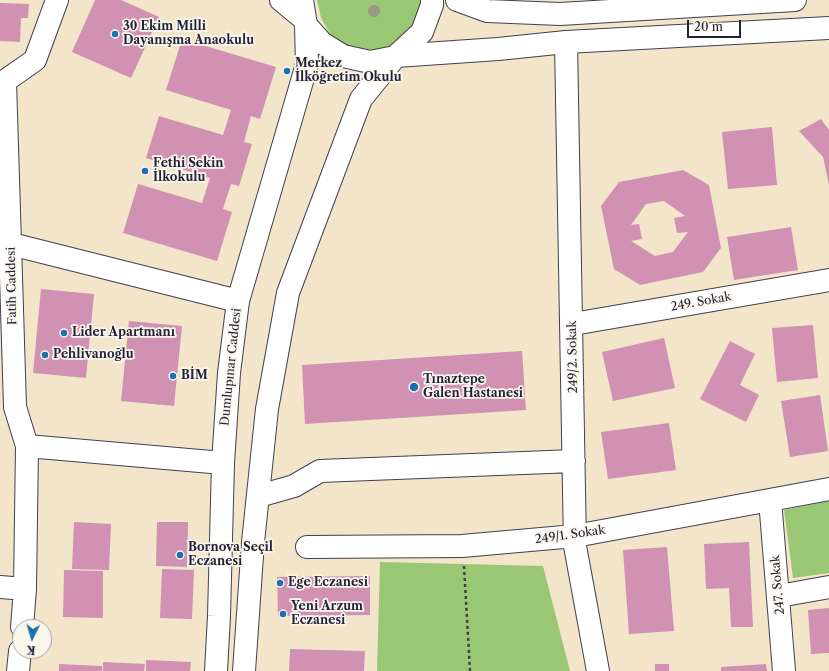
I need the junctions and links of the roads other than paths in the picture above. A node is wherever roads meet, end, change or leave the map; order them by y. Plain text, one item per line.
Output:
1 (57, 0) edge
2 (281, 0) edge
3 (432, 0) edge
4 (457, 0) edge
5 (795, 0) edge
6 (772, 1) edge
7 (304, 15) edge
8 (829, 28) edge
9 (772, 30) junction
10 (566, 42) junction
11 (395, 56) junction
12 (3, 81) edge
13 (11, 244) junction
14 (828, 284) edge
15 (238, 301) junction
16 (573, 324) junction
17 (7, 407) edge
18 (27, 446) junction
19 (574, 461) junction
20 (222, 463) junction
21 (829, 489) edge
22 (259, 496) junction
23 (770, 500) junction
24 (575, 536) junction
25 (307, 547) dead end
26 (0, 587) edge
27 (829, 587) edge
28 (25, 589) junction
29 (779, 596) junction
30 (23, 619) edge
31 (19, 659) edge
32 (18, 671) edge
33 (216, 671) edge
34 (244, 671) edge
35 (598, 671) edge
36 (784, 671) edge

1 - 12 street, Fatih Caddesi
2 - 7 street
3 - 11 street
4 - 6 street
5 - 6 street
6 - 9 street
7 - 11 street
7 - 15 street, Dumlupınar Caddesi
8 - 9 street
9 - 10 street
10 - 11 street
10 - 16 street, 249/2. Sokak
11 - 22 street
12 - 13 street, Fatih Caddesi
13 - 15 street
13 - 17 street, Fatih Caddesi
14 - 16 street, 249. Sokak
15 - 20 street, Dumlupınar Caddesi
16 - 19 street, 249/2. Sokak
17 - 18 street, Fatih Caddesi
18 - 20 street
18 - 28 street, Fatih Caddesi
19 - 22 street
19 - 24 street, 249/2. Sokak
20 - 33 street, Dumlupınar Caddesi
21 - 23 street, 249/1. Sokak
22 - 34 street
23 - 24 street, 249/1. Sokak
23 - 29 street, 247. Sokak
24 - 25 street, 249/1. Sokak
24 - 35 street, 249/2. Sokak
26 - 28 street
27 - 29 street
28 - 30 street, Fatih Caddesi
29 - 36 street, 247. Sokak
31 - 32 street

